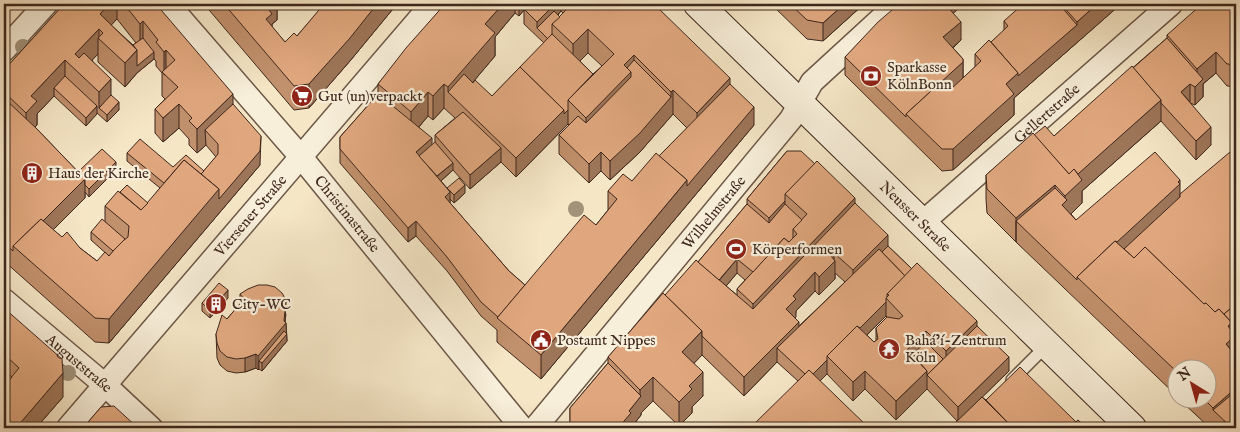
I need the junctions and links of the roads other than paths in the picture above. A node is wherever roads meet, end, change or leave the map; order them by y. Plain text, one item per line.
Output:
1 (46, 4) edge
2 (168, 4) edge
3 (432, 4) edge
4 (698, 4) edge
5 (897, 4) edge
6 (1171, 4) edge
7 (4, 50) edge
8 (800, 102) junction
9 (301, 157) junction
10 (922, 223) junction
11 (4, 300) edge
12 (1046, 346) junction
13 (105, 385) junction
14 (1005, 387) edge
15 (68, 428) edge
16 (151, 428) edge
17 (522, 428) edge
18 (535, 428) edge
19 (1132, 428) edge

1 - 7 street
2 - 9 street, Christinastraße
3 - 9 street, Viersener Straße
4 - 8 main road, Neusser Straße
5 - 8 street, Wilhelmstraße
6 - 10 street, Gellertstraße
8 - 10 main road, Neusser Straße
8 - 18 street, Wilhelmstraße
9 - 13 street, Viersener Straße
9 - 17 street, Christinastraße
10 - 12 main road, Neusser Straße
11 - 13 street, Auguststraße
12 - 14 lane
12 - 19 main road, Neusser Straße
13 - 15 street, Viersener Straße
13 - 16 street, Auguststraße

